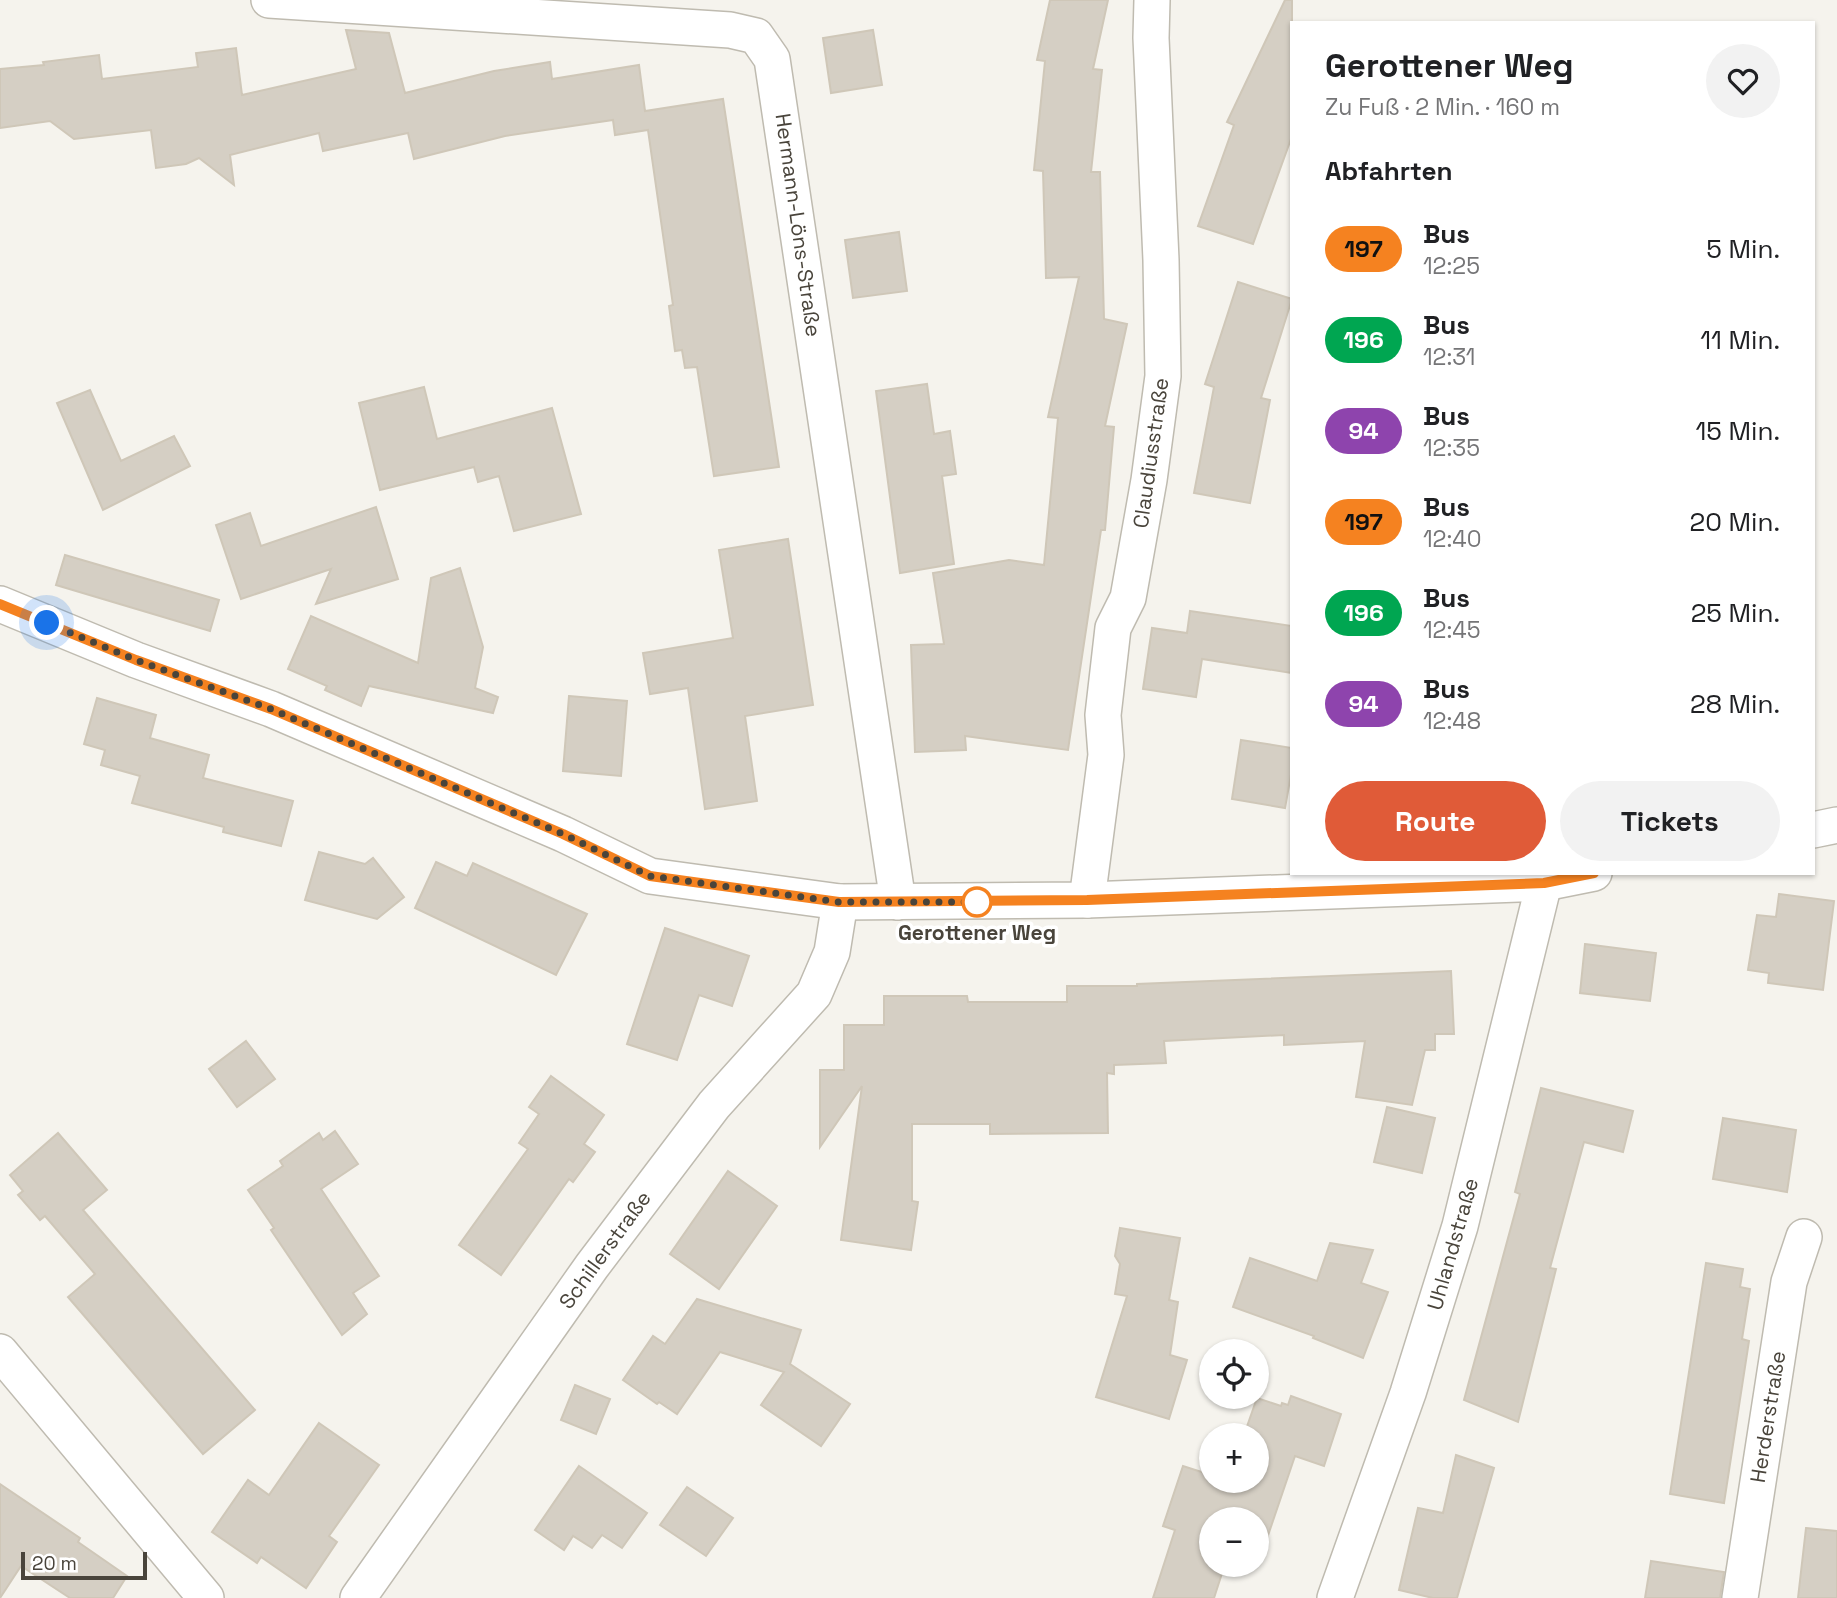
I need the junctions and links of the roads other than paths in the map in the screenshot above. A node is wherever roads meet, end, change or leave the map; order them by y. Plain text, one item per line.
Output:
1 (269, 0) edge
2 (1152, 0) edge
3 (0, 604) edge
4 (1837, 825) edge
5 (1815, 830) edge
6 (1584, 875) edge
7 (1544, 883) junction
8 (1087, 900) junction
9 (839, 902) junction
10 (898, 902) junction
11 (1804, 1237) dead end
12 (0, 1352) edge
13 (206, 1598) edge
14 (358, 1598) edge
15 (1335, 1598) edge
16 (1740, 1598) edge

1 - 10 street, Hermann-Löns-Straße
2 - 8 street, Claudiusstraße
3 - 9 street
4 - 5 street
6 - 7 street
7 - 8 street
7 - 15 street, Uhlandstraße
8 - 10 street
9 - 10 street
9 - 14 street, Schillerstraße
11 - 16 street, Herderstraße
12 - 13 street

